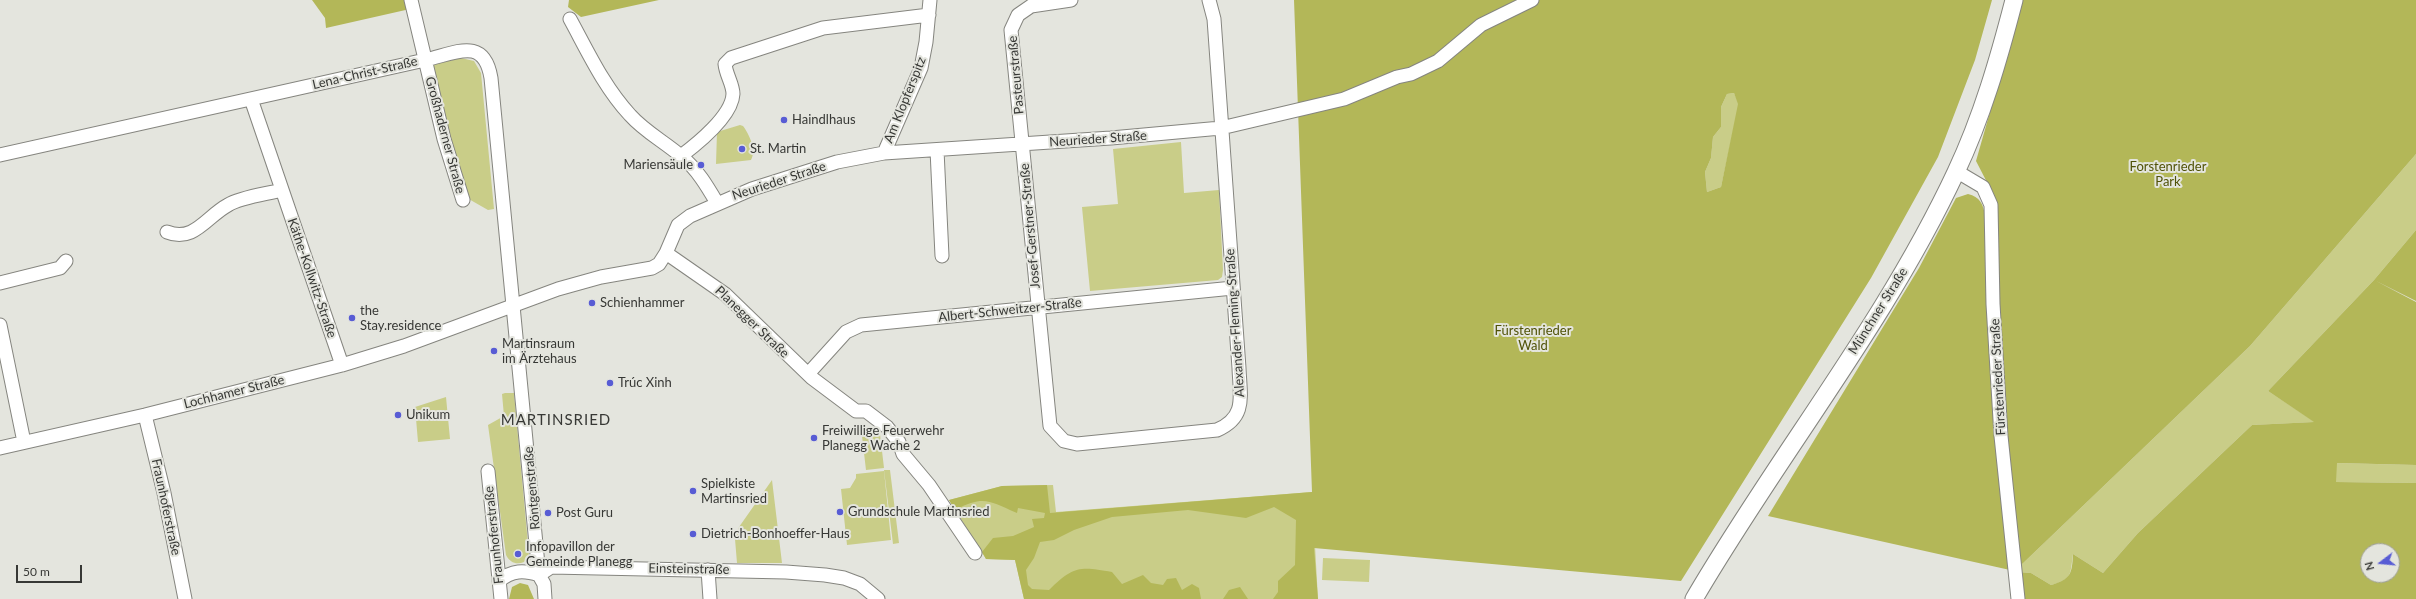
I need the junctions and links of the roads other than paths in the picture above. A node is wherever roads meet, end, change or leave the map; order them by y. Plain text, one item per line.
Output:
1 (410, 0) edge
2 (930, 0) edge
3 (1071, 0) edge
4 (1209, 0) edge
5 (1532, 0) edge
6 (2014, 0) edge
7 (929, 15) junction
8 (570, 19) dead end
9 (425, 60) junction
10 (251, 99) junction
11 (1221, 128) junction
12 (1022, 144) junction
13 (937, 150) junction
14 (884, 153) junction
15 (0, 155) edge
16 (681, 156) junction
17 (1956, 171) junction
18 (282, 190) junction
19 (463, 200) dead end
20 (717, 203) junction
21 (167, 232) dead end
22 (666, 253) junction
23 (942, 256) dead end
24 (66, 261) dead end
25 (0, 283) edge
26 (1233, 288) junction
27 (514, 305) junction
28 (1038, 308) junction
29 (0, 325) edge
30 (342, 366) junction
31 (808, 374) junction
32 (145, 415) junction
33 (24, 442) junction
34 (0, 448) edge
35 (488, 470) dead end
36 (975, 553) dead end
37 (708, 570) junction
38 (540, 575) junction
39 (499, 581) junction
40 (185, 599) edge
41 (501, 599) edge
42 (546, 599) edge
43 (710, 599) edge
44 (878, 599) edge
45 (1694, 599) edge
46 (2018, 599) edge

1 - 9 street, Großhaderner Straße
2 - 7 street, Am Klopferspitz
3 - 12 street, Pasteurstraße
4 - 11 street
5 - 11 street, Neurieder Straße
6 - 17 main road, Münchner Straße
7 - 14 street, Am Klopferspitz
7 - 16 street
8 - 16 street
9 - 10 street, Lena-Christ-Straße
9 - 19 street, Großhaderner Straße
9 - 27 street, Lena-Christ-Straße
10 - 15 street, Lena-Christ-Straße
10 - 18 street, Käthe-Kollwitz-Straße
11 - 12 street, Neurieder Straße
11 - 26 street, Alexander-Fleming-Straße
12 - 13 street, Neurieder Straße
12 - 28 street, Josef-Gerstner-Straße
13 - 14 street, Neurieder Straße
13 - 23 street
14 - 20 street, Neurieder Straße
16 - 20 street
17 - 45 main road, Münchner Straße
17 - 46 street, Fürstenrieder Straße
18 - 21 street
18 - 30 street, Käthe-Kollwitz-Straße
20 - 22 street, Neurieder Straße
22 - 27 street
22 - 31 street, Planegger Straße
24 - 25 street
26 - 28 street, Albert-Schweitzer-Straße
26 - 28 street, Alexander-Fleming-Straße
27 - 30 street, Lochhamer Straße
27 - 38 street, Röntgenstraße
28 - 31 street, Albert-Schweitzer-Straße
29 - 33 street
30 - 32 street, Lochhamer Straße
31 - 36 street, Planegger Straße
32 - 33 street, Lochhamer Straße
32 - 40 street, Fraunhoferstraße
33 - 34 street, Lochhamer Straße
35 - 39 street, Fraunhoferstraße
37 - 38 street, Einsteinstraße
37 - 43 street
37 - 44 street, Einsteinstraße
38 - 39 street
38 - 42 street, Röntgenstraße
39 - 41 street, Fraunhoferstraße

